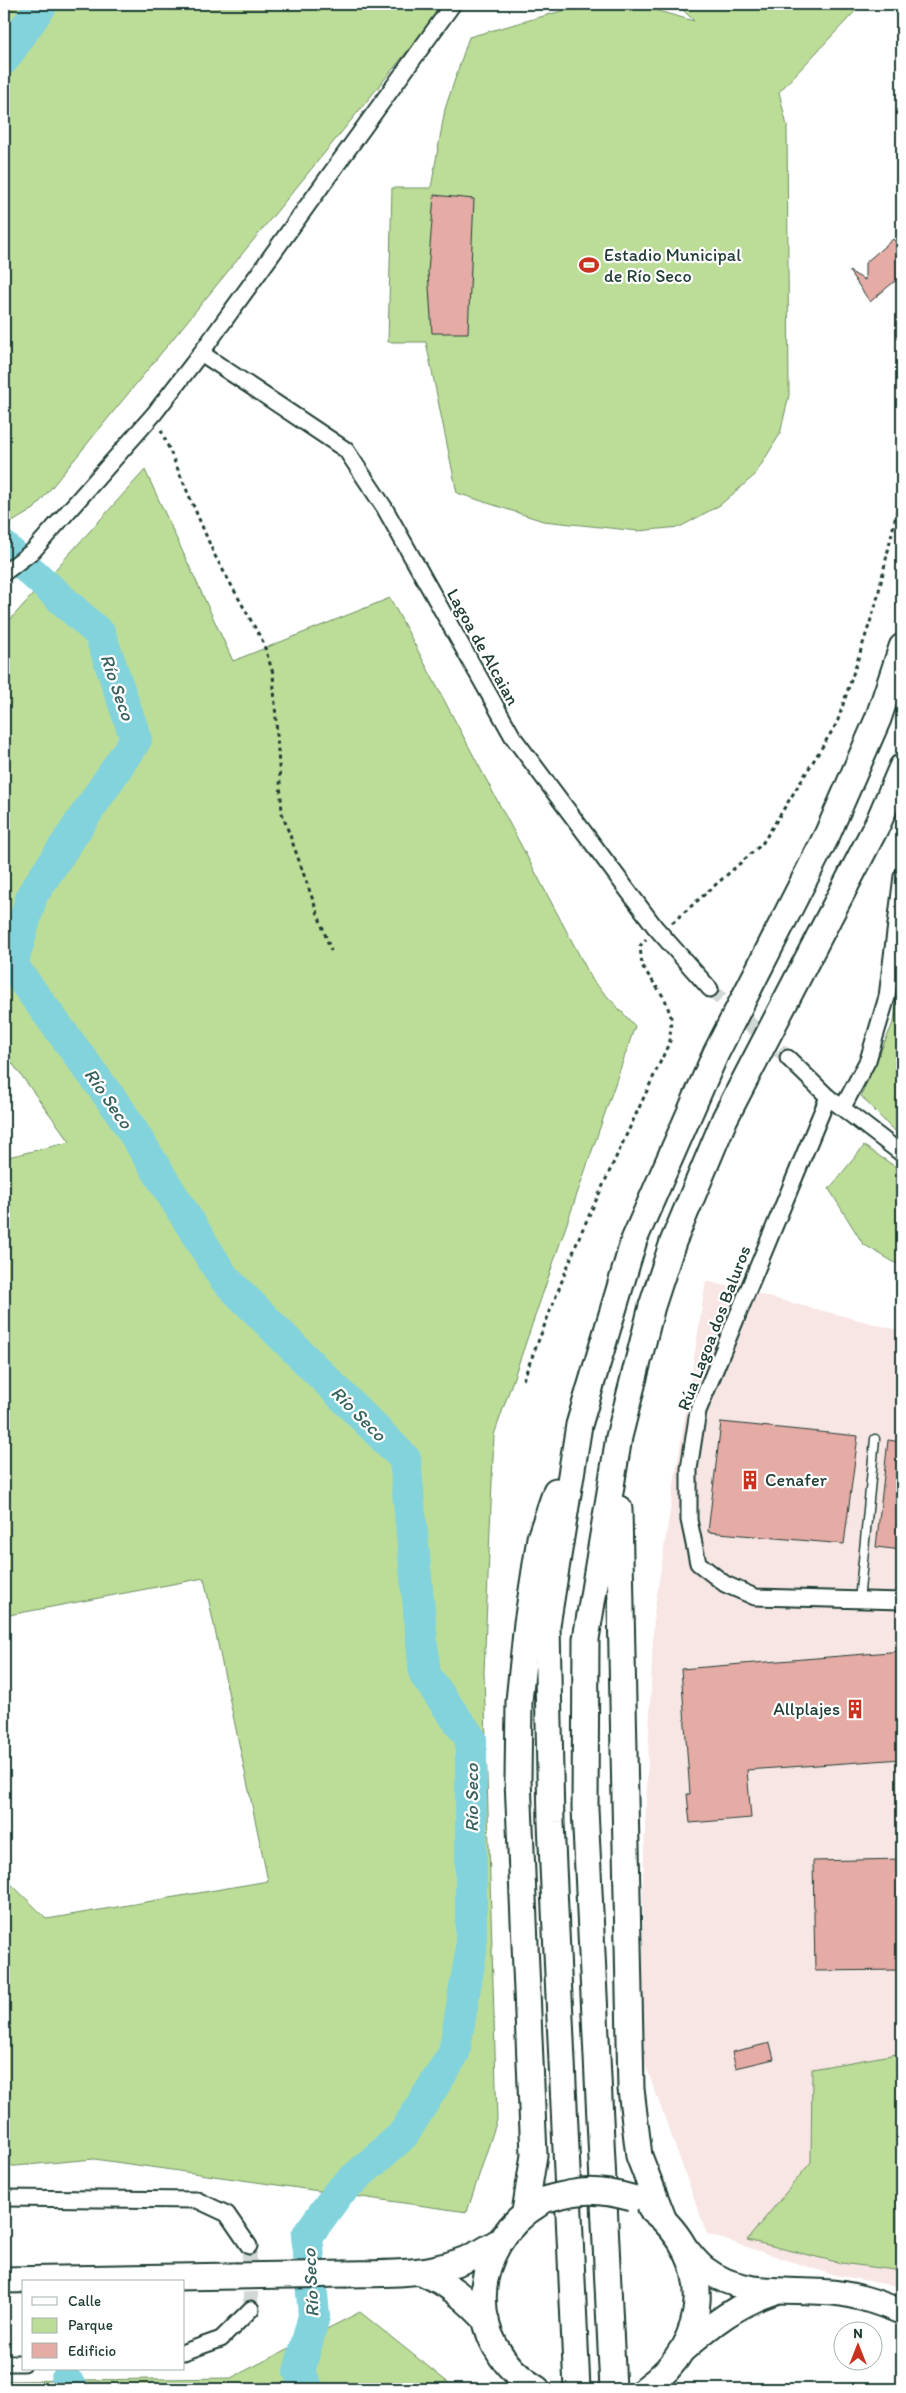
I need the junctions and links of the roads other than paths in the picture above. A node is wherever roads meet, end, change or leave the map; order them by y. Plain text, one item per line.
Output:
1 (453, 4) edge
2 (201, 353) junction
3 (4, 573) edge
4 (902, 647) edge
5 (902, 767) edge
6 (902, 876) edge
7 (710, 989) tunnel mouth
8 (788, 1058) tunnel mouth
9 (828, 1097) junction
10 (843, 1107) junction
11 (902, 1154) edge
12 (580, 1425) junction
13 (619, 1437) junction
14 (875, 1439) dead end
15 (859, 1601) junction
16 (902, 1601) edge
17 (4, 2198) edge
18 (525, 2212) junction
19 (663, 2218) junction
20 (498, 2242) junction
21 (249, 2246) tunnel mouth
22 (687, 2250) junction
23 (421, 2272) junction
24 (4, 2280) edge
25 (774, 2292) junction
26 (250, 2309) dead end
27 (902, 2312) edge
28 (486, 2320) junction
29 (185, 2352) edge
30 (680, 2356) junction
31 (4, 2363) edge
32 (22, 2363) edge
33 (511, 2378) edge
34 (536, 2389) edge
35 (577, 2389) edge
36 (613, 2389) edge
37 (645, 2389) edge
38 (676, 2389) edge

1 - 2 street
2 - 3 street
2 - 7 street, Lagoa de Alcaian
4 - 12 highway
5 - 13 highway
6 - 10 street
8 - 9 street
9 - 10 street
9 - 15 street, Rúa Lagoa dos Baluros
10 - 11 street
12 - 18 highway
12 - 35 highway
13 - 19 highway
13 - 36 highway
14 - 15 lane
15 - 16 street, Rúa Lagoa dos Baluros
17 - 21 street
18 - 19 highway, bridge
18 - 20 highway
19 - 22 highway
20 - 23 highway
20 - 28 highway
22 - 25 main road
22 - 30 highway
23 - 24 highway, bridge
23 - 28 highway
25 - 27 main road
25 - 30 main road
26 - 29 street
28 - 33 highway
30 - 37 highway
30 - 38 highway
31 - 32 street
33 - 34 highway

